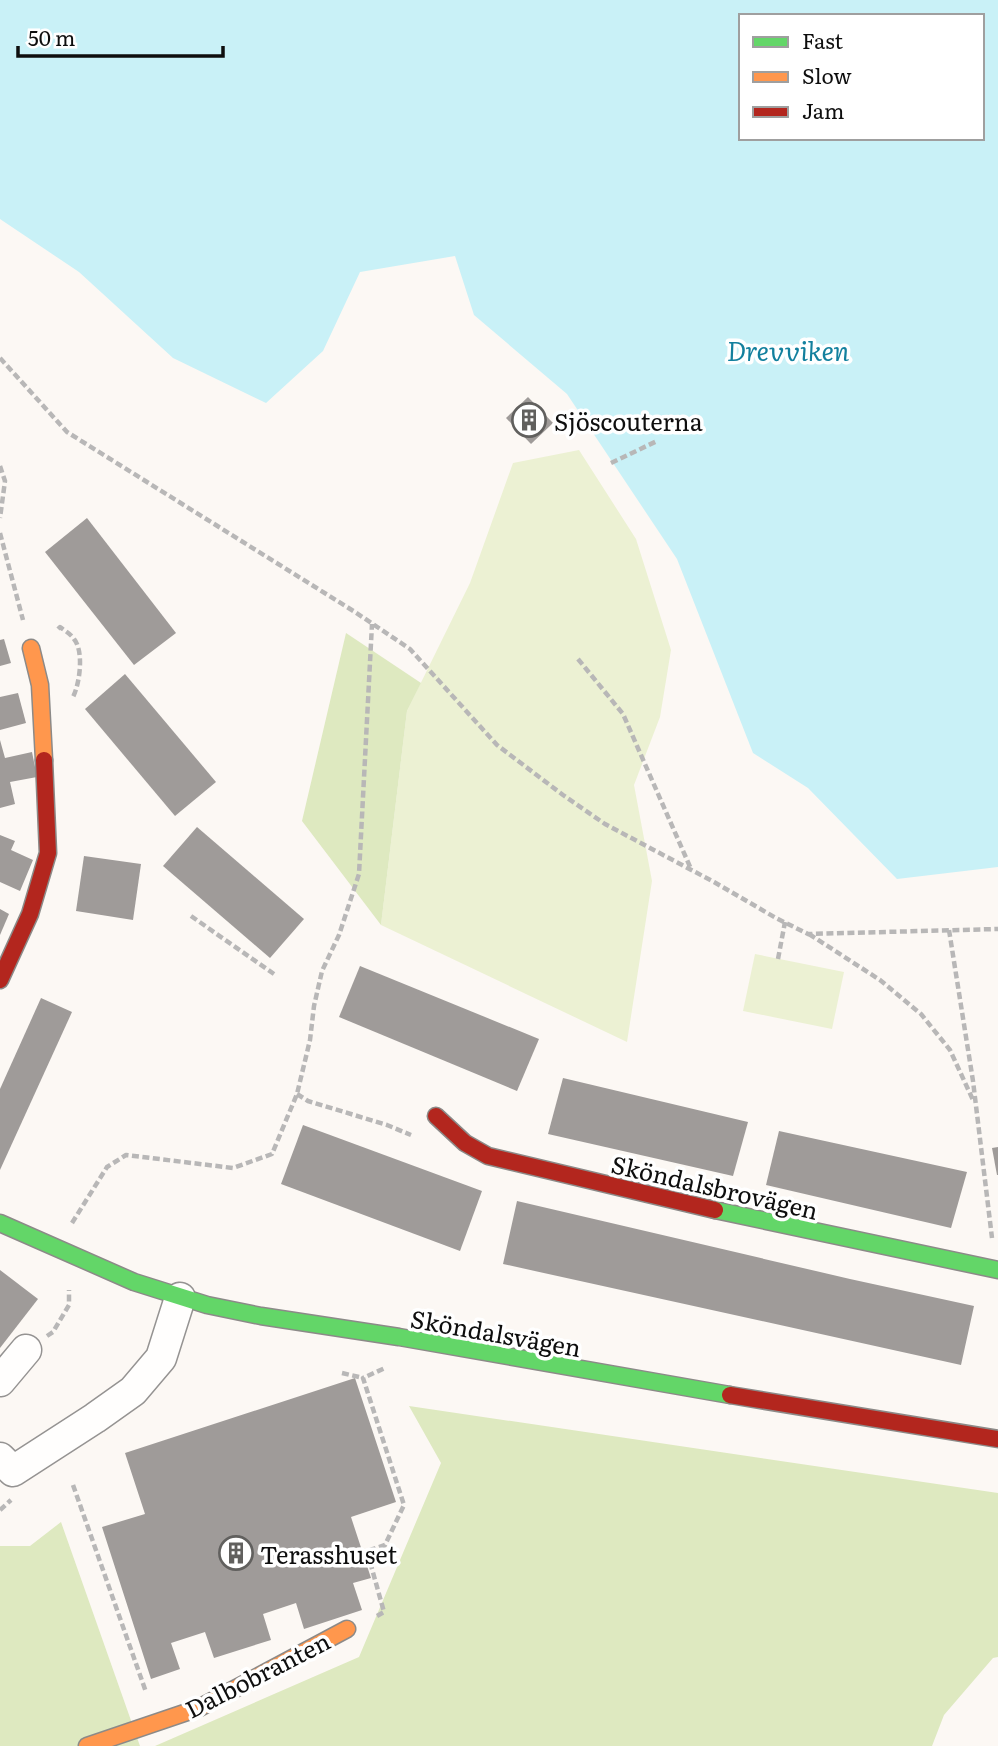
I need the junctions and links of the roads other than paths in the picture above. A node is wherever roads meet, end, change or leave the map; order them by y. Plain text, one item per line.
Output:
1 (31, 648) road end
2 (0, 980) edge
3 (436, 1116) dead end
4 (0, 1223) edge
5 (997, 1271) edge
6 (180, 1298) junction
7 (26, 1350) road end
8 (0, 1381) edge
9 (998, 1439) edge
10 (8, 1476) edge
11 (347, 1629) road end
12 (87, 1746) edge

1 - 2 street
3 - 5 street, Sköndalsbrovägen
4 - 6 street, Sköndalsvägen
6 - 9 street, Sköndalsvägen
6 - 10 street
7 - 8 street
11 - 12 street, Dalbobranten

